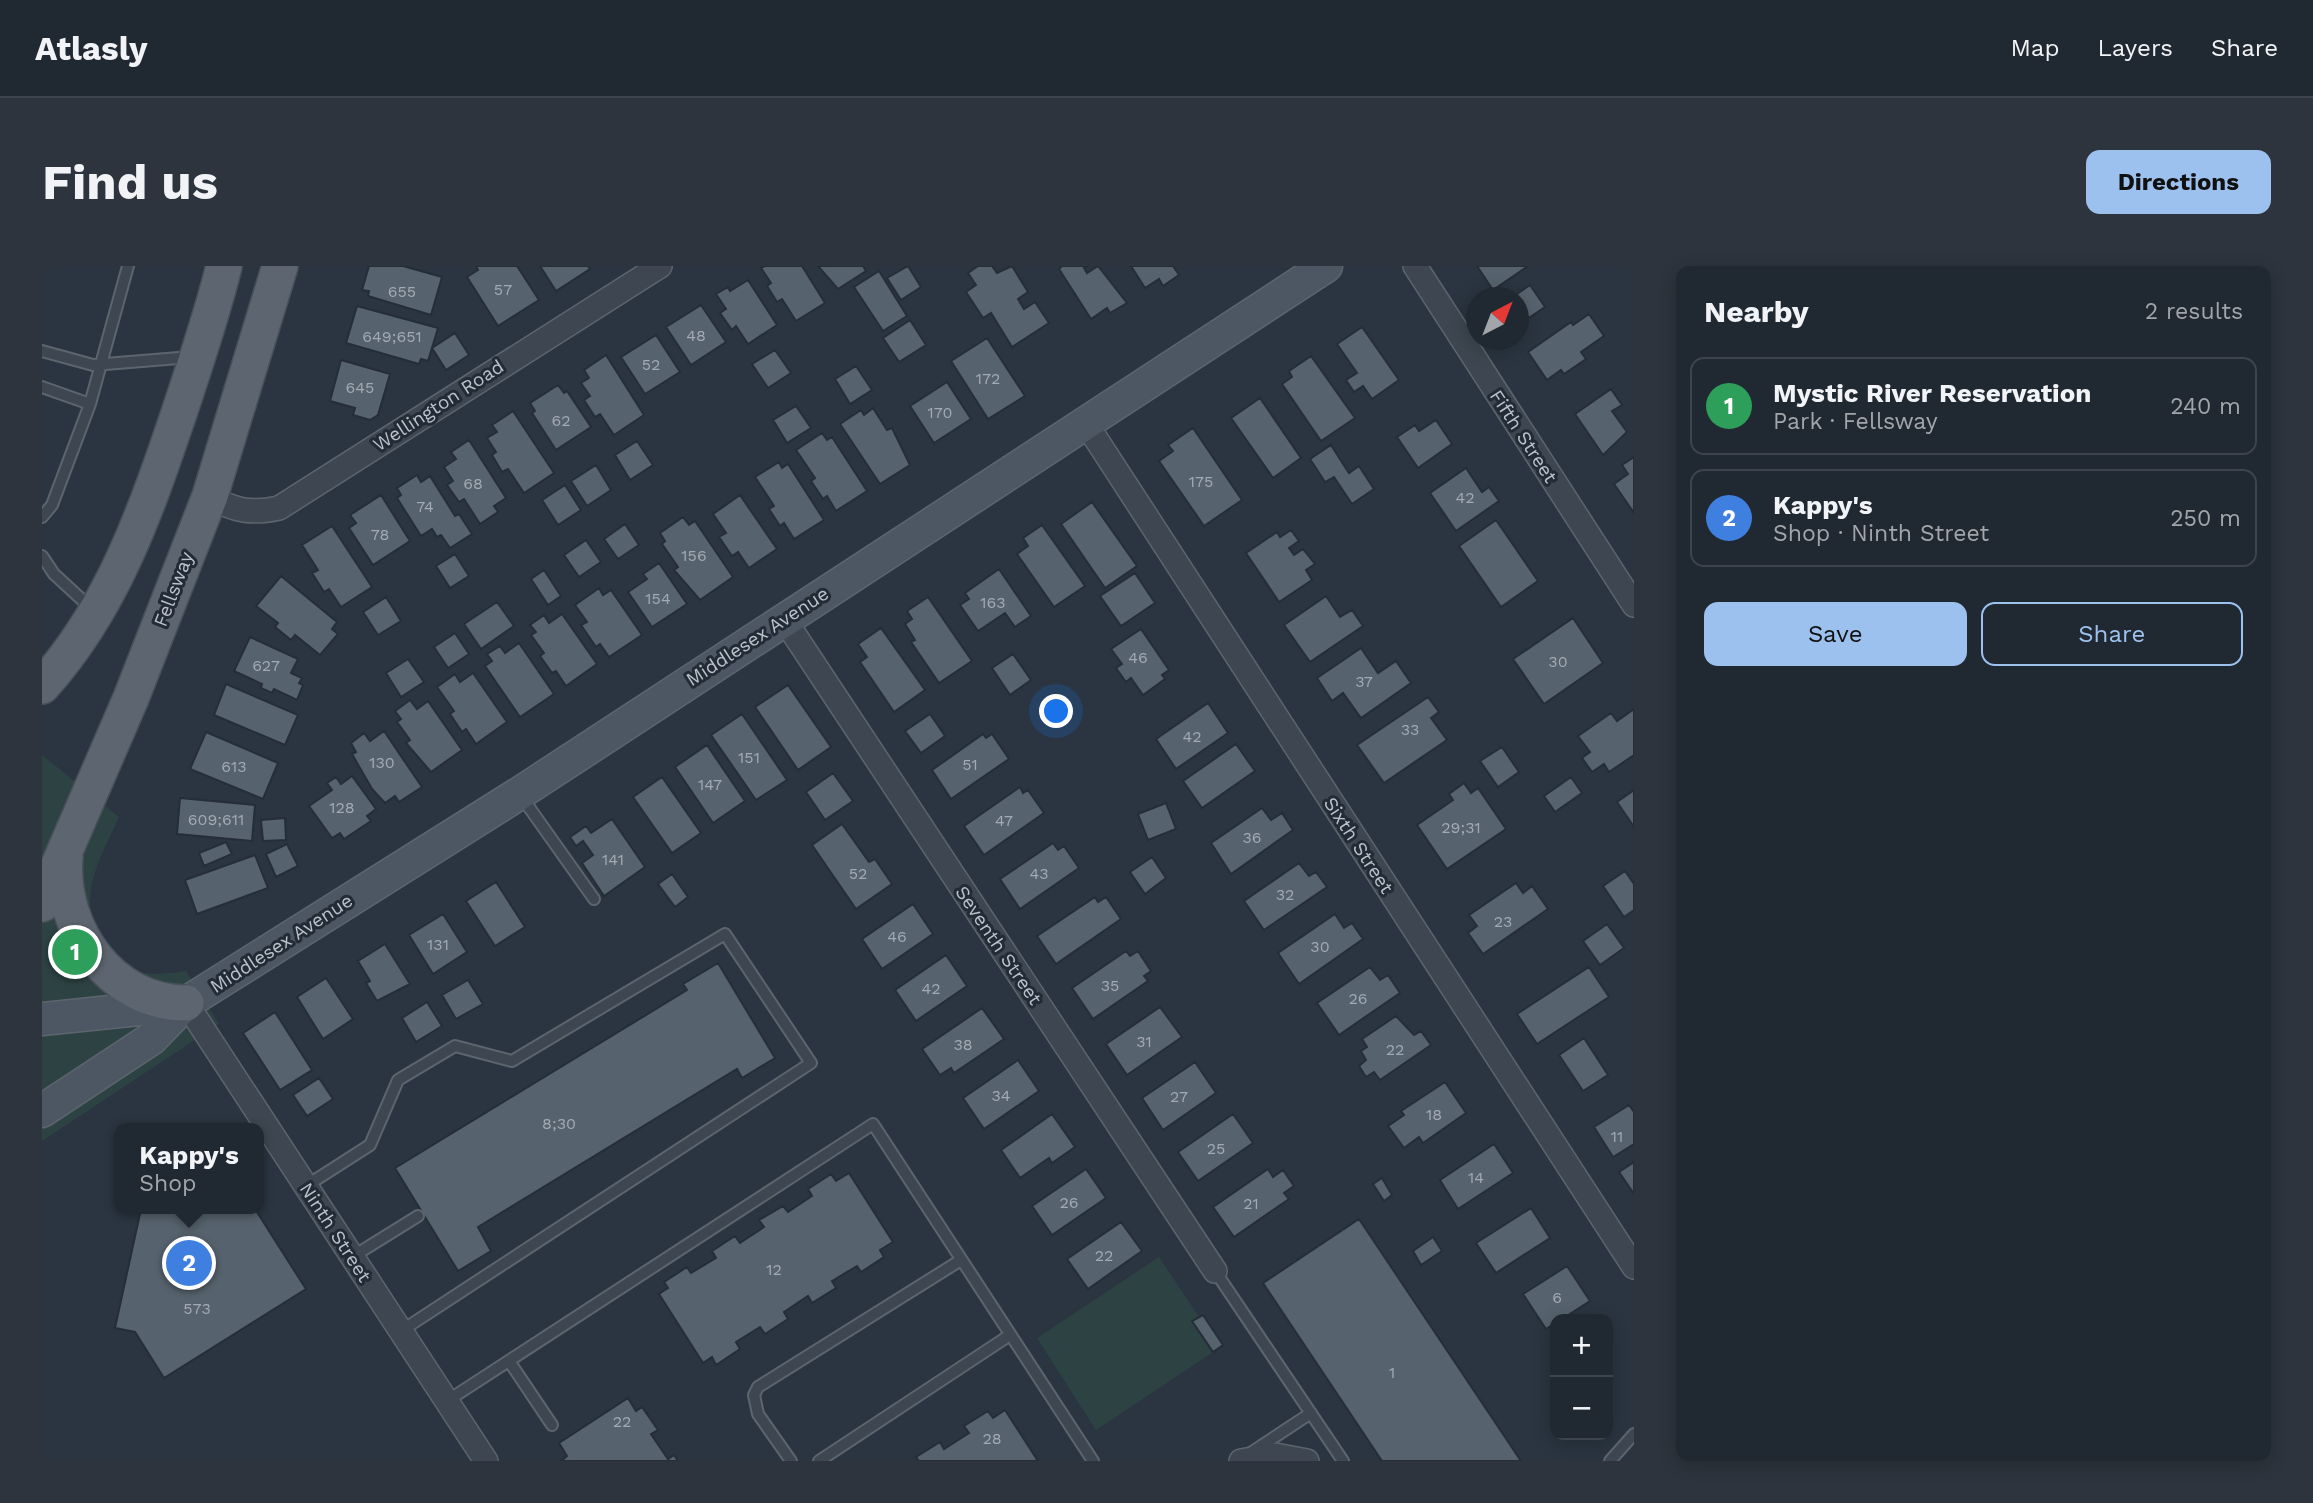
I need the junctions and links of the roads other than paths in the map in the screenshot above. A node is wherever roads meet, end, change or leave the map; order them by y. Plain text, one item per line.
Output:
1 (128, 266) edge
2 (224, 266) edge
3 (280, 266) edge
4 (660, 266) edge
5 (1326, 266) edge
6 (1415, 266) edge
7 (42, 351) edge
8 (196, 357) junction
9 (102, 365) junction
10 (42, 387) edge
11 (90, 404) junction
12 (1085, 422) junction
13 (210, 496) junction
14 (42, 517) edge
15 (42, 556) edge
16 (1634, 605) edge
17 (97, 613) junction
18 (784, 619) junction
19 (42, 686) edge
20 (520, 793) junction
21 (66, 849) junction
22 (594, 899) dead end
23 (42, 904) edge
24 (186, 1003) junction
25 (42, 1019) edge
26 (42, 1111) edge
27 (306, 1186) junction
28 (418, 1216) dead end
29 (352, 1257) junction
30 (961, 1259) junction
31 (1634, 1268) edge
32 (1215, 1271) joint
33 (401, 1331) junction
34 (1010, 1335) junction
35 (509, 1361) junction
36 (447, 1402) junction
37 (1311, 1413) junction
38 (552, 1425) dead end
39 (1634, 1434) edge
40 (486, 1461) edge
41 (791, 1461) edge
42 (819, 1461) edge
43 (1093, 1461) edge
44 (1240, 1461) edge
45 (1307, 1461) edge
46 (1343, 1461) edge
47 (1610, 1461) edge

1 - 9 lane
2 - 8 main road
3 - 13 main road, Fellsway
4 - 13 street, Wellington Road
5 - 12 main road, Middlesex Avenue
6 - 16 street, Fifth Street
7 - 9 lane
8 - 9 lane
8 - 17 main road
9 - 11 lane
10 - 11 lane
11 - 14 lane
12 - 18 main road, Middlesex Avenue
12 - 31 street, Sixth Street
13 - 21 main road, Fellsway
15 - 17 lane
17 - 19 main road
18 - 20 main road, Middlesex Avenue
18 - 32 street, Seventh Street
20 - 22 lane
20 - 24 main road, Middlesex Avenue
21 - 23 main road, Fellsway
21 - 24 main road
24 - 25 main road, Middlesex Avenue
24 - 26 main road, Middlesex Avenue
24 - 27 street, Ninth Street
27 - 29 street, Ninth Street
27 - 33 lane
28 - 29 lane
29 - 33 street, Ninth Street
30 - 34 lane
30 - 35 lane
30 - 41 lane
32 - 37 lane
33 - 36 street, Ninth Street
34 - 42 lane
34 - 43 lane
35 - 36 lane
35 - 38 lane
36 - 40 street, Ninth Street
37 - 44 lane
37 - 46 lane
39 - 47 lane
44 - 45 street

